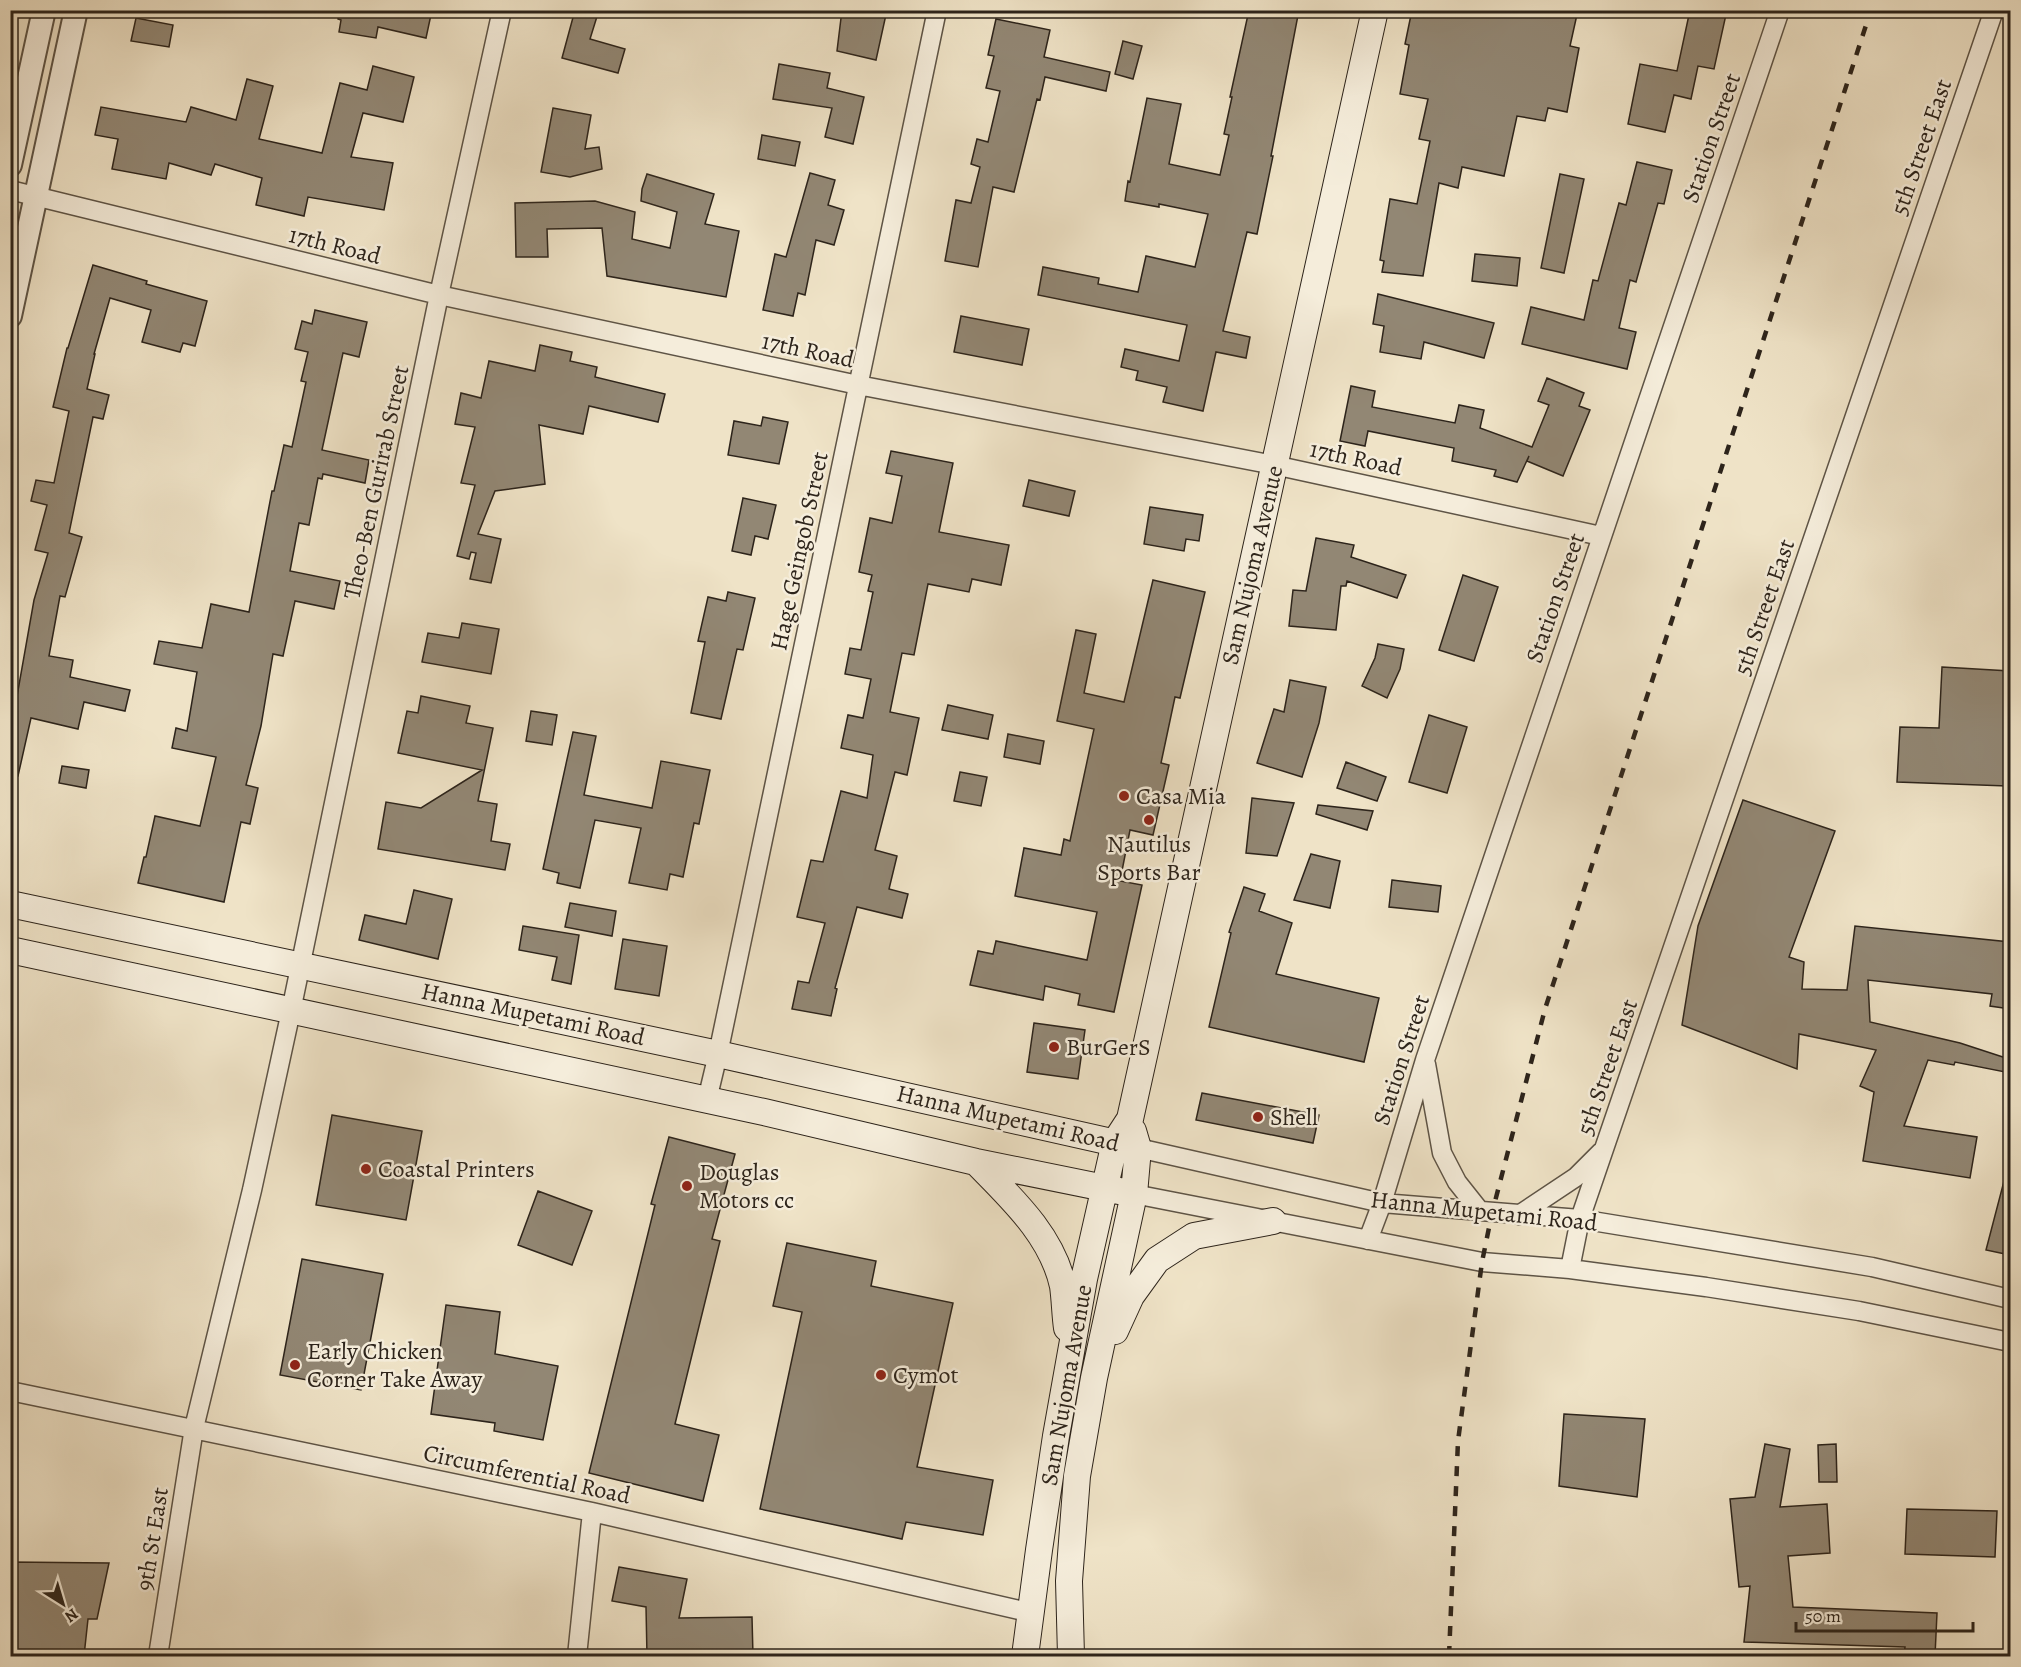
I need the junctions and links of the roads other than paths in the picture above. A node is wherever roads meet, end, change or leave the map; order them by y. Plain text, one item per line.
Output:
1 (44, 10) edge
2 (76, 10) edge
3 (502, 10) edge
4 (936, 10) edge
5 (1375, 10) edge
6 (1780, 10) edge
7 (1994, 10) edge
8 (10, 165) edge
9 (10, 189) edge
10 (36, 197) junction
11 (439, 296) junction
12 (10, 316) edge
13 (858, 385) junction
14 (1274, 465) junction
15 (1601, 536) junction
16 (10, 904) edge
17 (10, 950) edge
18 (301, 964) junction
19 (291, 1011) junction
20 (718, 1054) junction
21 (1425, 1060) junction
22 (707, 1100) junction
23 (1127, 1145) junction
24 (1604, 1148) junction
25 (976, 1162) junction
26 (1105, 1188) junction
27 (1134, 1194) junction
28 (1382, 1203) junction
29 (1480, 1212) junction
30 (1520, 1215) junction
31 (1580, 1219) junction
32 (1273, 1221) junction
33 (1368, 1240) junction
34 (1570, 1269) junction
35 (2010, 1299) edge
36 (2010, 1342) edge
37 (1070, 1361) junction
38 (1094, 1378) junction
39 (10, 1391) edge
40 (194, 1428) junction
41 (592, 1512) junction
42 (1032, 1613) junction
43 (1070, 1623) junction
44 (158, 1656) edge
45 (577, 1656) edge
46 (1025, 1656) edge
47 (1071, 1656) edge

1 - 8 street
2 - 10 street
3 - 11 street, Theo-Ben Gurirab Street
4 - 13 street, Hage Geingob Street
5 - 14 main road, Sam Nujoma Avenue
6 - 15 street, Station Street
7 - 24 street, 5th Street East
9 - 10 street, 17th Road
10 - 11 street, 17th Road
10 - 12 street
11 - 13 street, 17th Road
11 - 18 street, Theo-Ben Gurirab Street
13 - 14 street, 17th Road
13 - 20 street, Hage Geingob Street
14 - 15 street, 17th Road
14 - 23 main road, Sam Nujoma Avenue
15 - 21 street, Station Street
16 - 18 main road, Hanna Mupetami Road
17 - 19 main road, Hanna Mupetami Road
18 - 19 street, Theo-Ben Gurirab Street
18 - 20 main road, Hanna Mupetami Road
19 - 22 main road, Hanna Mupetami Road
19 - 40 street, 9th St East
20 - 22 street, Hage Geingob Street
20 - 23 main road, Hanna Mupetami Road
21 - 28 street, Station Street
21 - 29 street
22 - 25 main road, Hanna Mupetami Road
23 - 26 main road, Sam Nujoma Avenue
23 - 27 main road, Sam Nujoma Avenue
23 - 28 street, Hanna Mupetami Road
24 - 30 street
24 - 31 street, 5th Street East
25 - 26 main road, Hanna Mupetami Road
25 - 37 main road
26 - 27 main road, Hanna Mupetami Road
26 - 37 main road, Sam Nujoma Avenue
27 - 32 street, Hanna Mupetami Road
27 - 38 main road, Sam Nujoma Avenue
28 - 29 street, Hanna Mupetami Road
28 - 33 street, Station Street
29 - 30 street, Hanna Mupetami Road
30 - 31 street, Hanna Mupetami Road
31 - 34 street, 5th Street East
31 - 35 street, Hanna Mupetami Road
32 - 33 street, Hanna Mupetami Road
32 - 38 main road
33 - 34 street, Hanna Mupetami Road
34 - 36 street, Hanna Mupetami Road
37 - 42 main road, Sam Nujoma Avenue
38 - 43 main road, Sam Nujoma Avenue
39 - 40 street, Circumferential Road
40 - 41 street, Circumferential Road
40 - 44 street, 9th St East
41 - 42 street, Circumferential Road
41 - 45 street
42 - 43 main road
42 - 46 main road, Sam Nujoma Avenue
43 - 47 main road, Sam Nujoma Avenue

